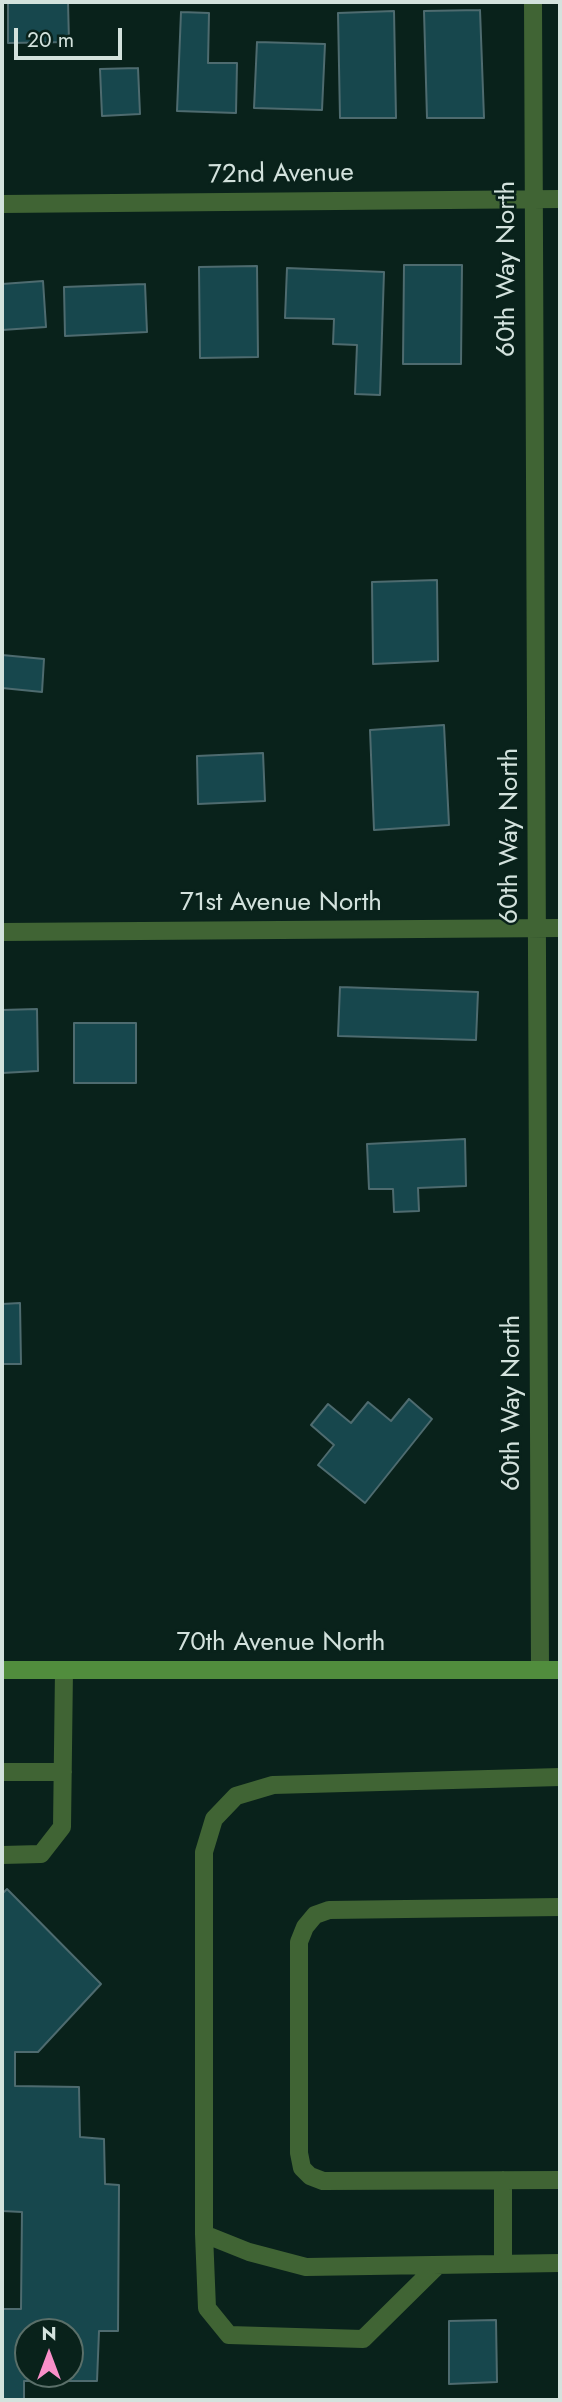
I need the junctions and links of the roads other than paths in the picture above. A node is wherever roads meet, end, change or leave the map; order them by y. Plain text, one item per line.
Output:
1 (533, 2) edge
2 (534, 199) junction
3 (560, 199) edge
4 (2, 204) edge
5 (537, 928) junction
6 (560, 928) edge
7 (2, 932) edge
8 (2, 1670) edge
9 (64, 1670) junction
10 (540, 1670) junction
11 (560, 1670) edge
12 (2, 1772) edge
13 (63, 1772) junction
14 (560, 1777) edge
15 (2, 1855) edge
16 (560, 1907) edge
17 (503, 2180) junction
18 (560, 2180) edge
19 (204, 2234) junction
20 (560, 2263) edge
21 (503, 2264) junction
22 (438, 2265) junction

1 - 2 street, 60th Way North
2 - 3 street, 72nd Avenue
2 - 4 street, 72nd Avenue
2 - 5 street, 60th Way North
5 - 6 street, 71st Avenue North
5 - 7 street, 71st Avenue North
5 - 10 street, 60th Way North
8 - 9 street, 70th Avenue North
9 - 10 street, 70th Avenue North
9 - 13 street
10 - 11 street, 70th Avenue North
12 - 13 street
13 - 15 street
14 - 19 street
16 - 17 street
17 - 18 street
17 - 21 street
19 - 22 street
19 - 22 street
20 - 21 street
21 - 22 street

